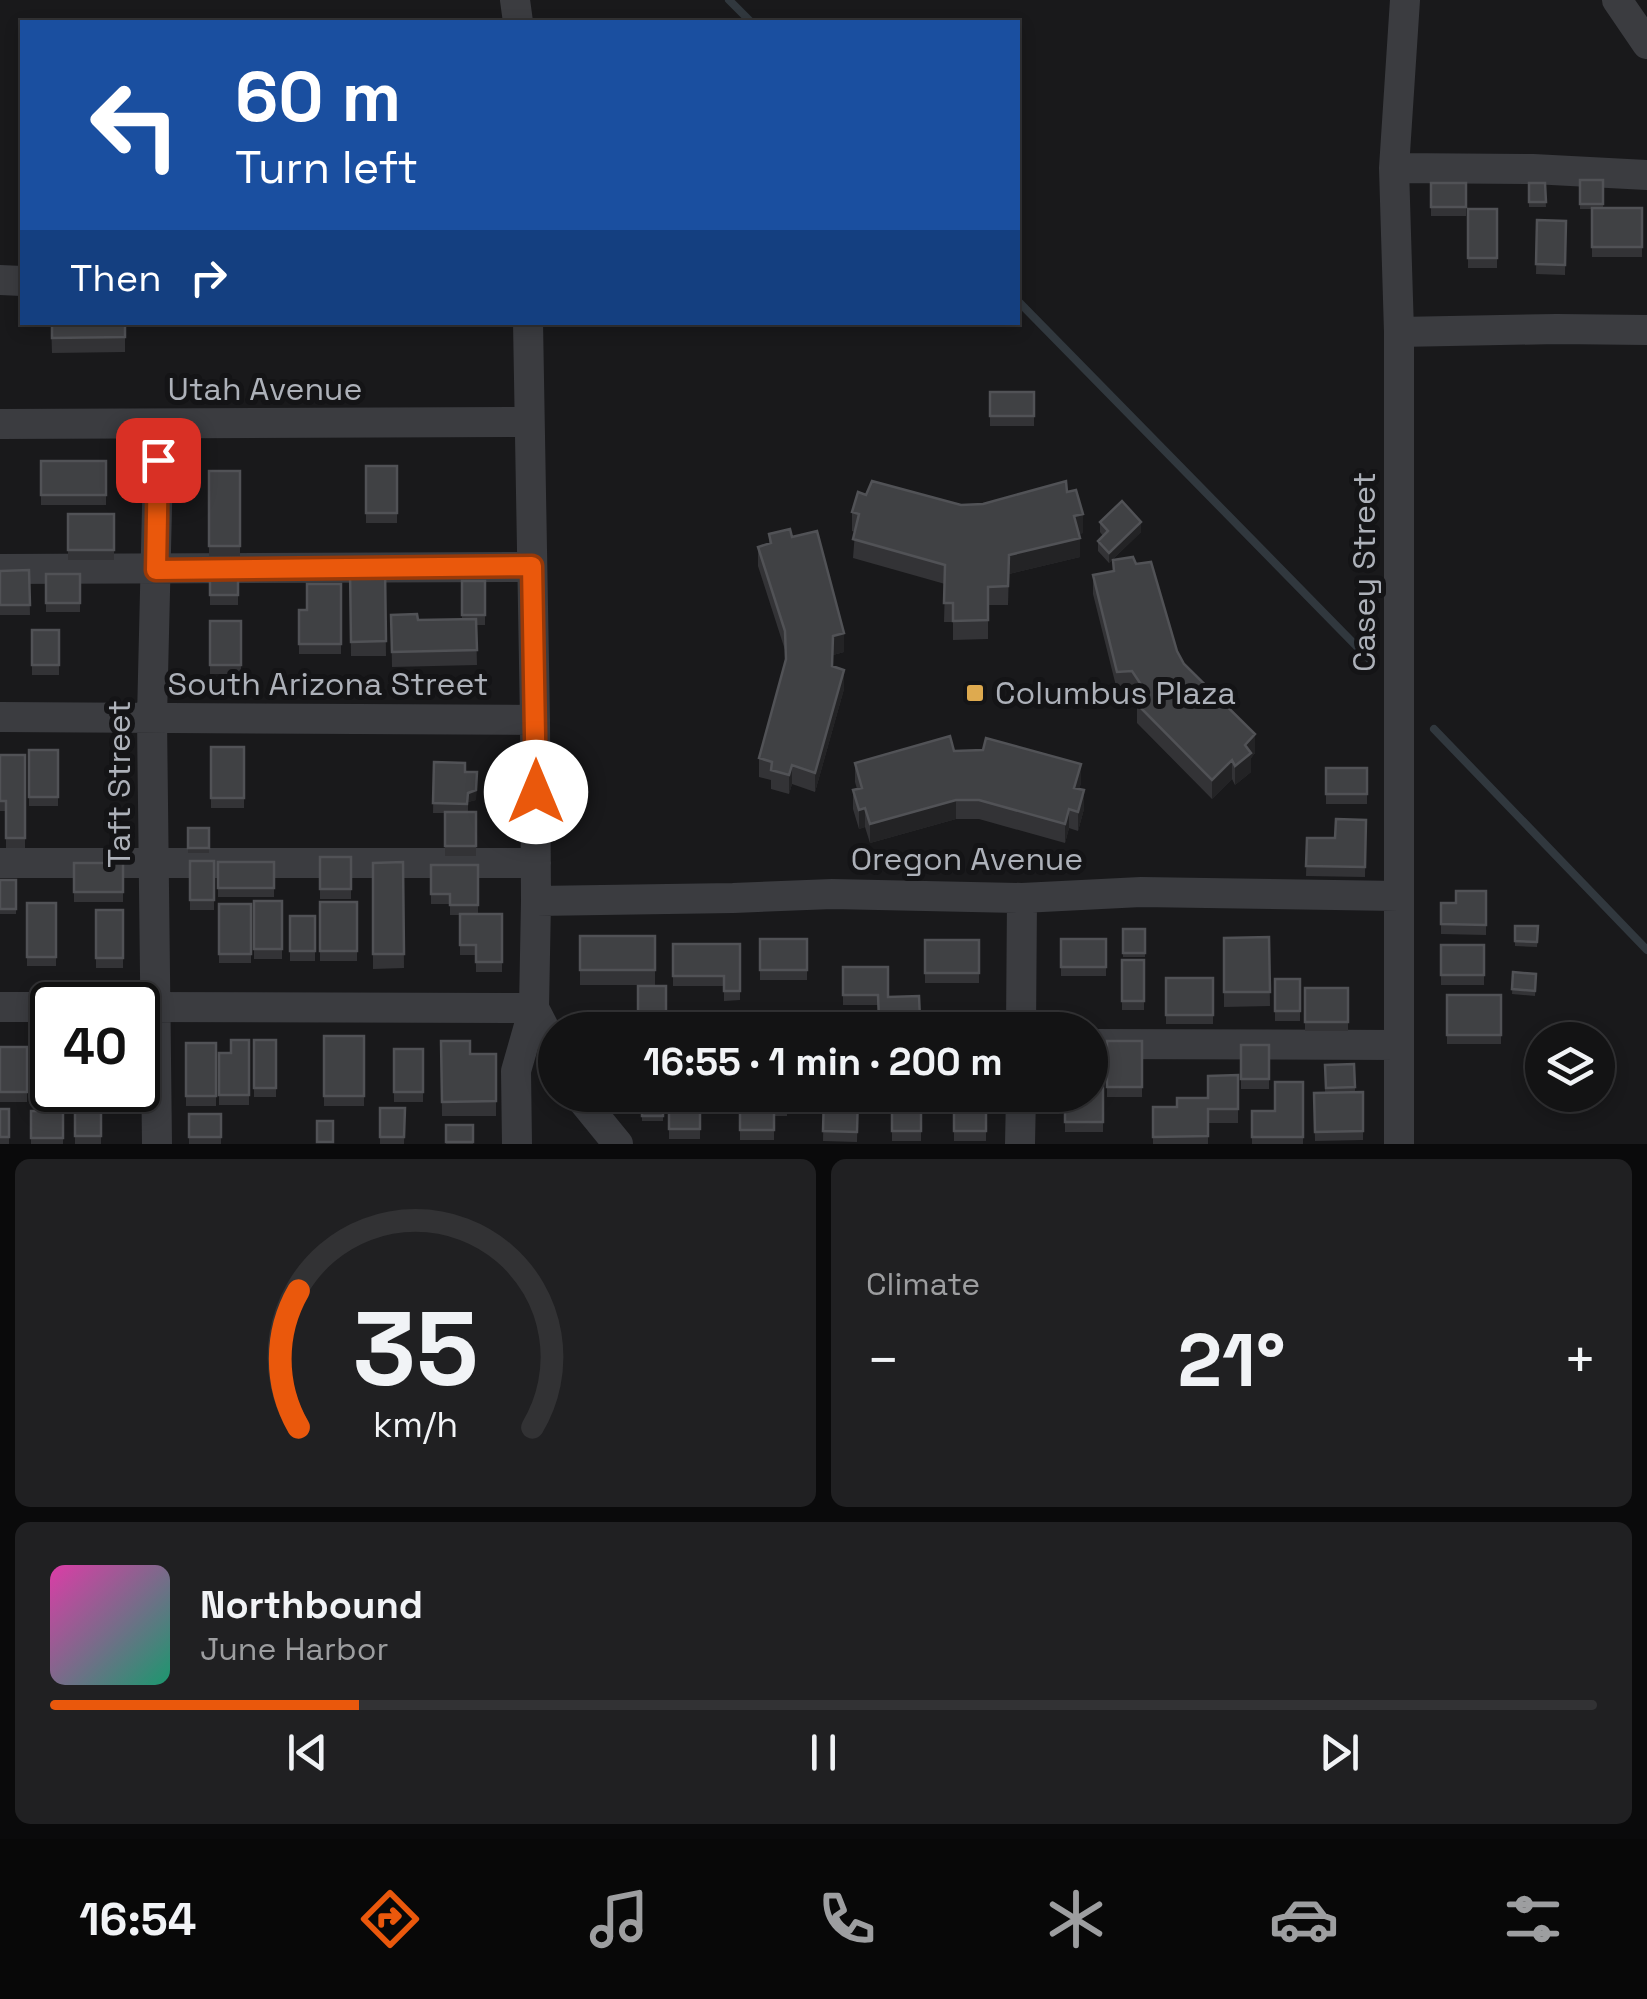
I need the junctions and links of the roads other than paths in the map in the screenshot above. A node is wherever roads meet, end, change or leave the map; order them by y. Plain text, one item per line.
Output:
1 (1405, 0) edge
2 (1617, 0) edge
3 (1647, 44) edge
4 (1394, 168) junction
5 (1647, 175) edge
6 (528, 325) edge
7 (1647, 330) edge
8 (1399, 332) junction
9 (529, 422) junction
10 (0, 424) edge
11 (158, 424) junction
12 (532, 566) junction
13 (0, 570) edge
14 (156, 570) junction
15 (0, 718) edge
16 (152, 718) junction
17 (535, 720) junction
18 (0, 863) edge
19 (154, 863) junction
20 (536, 863) junction
21 (1398, 896) junction
22 (1022, 898) junction
23 (536, 901) junction
24 (147, 982) edge
25 (0, 1007) edge
26 (30, 1007) edge
27 (160, 1007) edge
28 (534, 1008) junction
29 (1021, 1012) edge
30 (538, 1015) edge
31 (1108, 1044) edge
32 (1399, 1044) junction
33 (154, 1112) edge
34 (592, 1112) edge
35 (1021, 1112) edge
36 (156, 1144) edge
37 (516, 1144) edge
38 (618, 1144) edge
39 (1020, 1144) edge
40 (1399, 1144) edge

1 - 4 street, Casey Street
2 - 3 street
4 - 5 street
4 - 8 street, Casey Street
6 - 9 street
7 - 8 street
8 - 21 street, Casey Street
9 - 11 street, Utah Avenue
9 - 12 street
10 - 11 street, Utah Avenue
11 - 14 street, Taft Street
12 - 14 street
12 - 17 street
13 - 14 street
14 - 16 street, Taft Street
15 - 16 street, South Arizona Street
16 - 17 street, South Arizona Street
16 - 19 street, Taft Street
17 - 20 street
18 - 19 street
19 - 20 street
19 - 24 street, Taft Street
20 - 23 street
21 - 22 street, Oregon Avenue
21 - 32 street, Casey Street
22 - 23 street, Oregon Avenue
22 - 29 street
23 - 28 street
25 - 26 street
27 - 28 street
28 - 30 street
28 - 37 street
31 - 32 street
32 - 40 street, Casey Street
33 - 36 street, Taft Street
34 - 38 street
35 - 39 street

